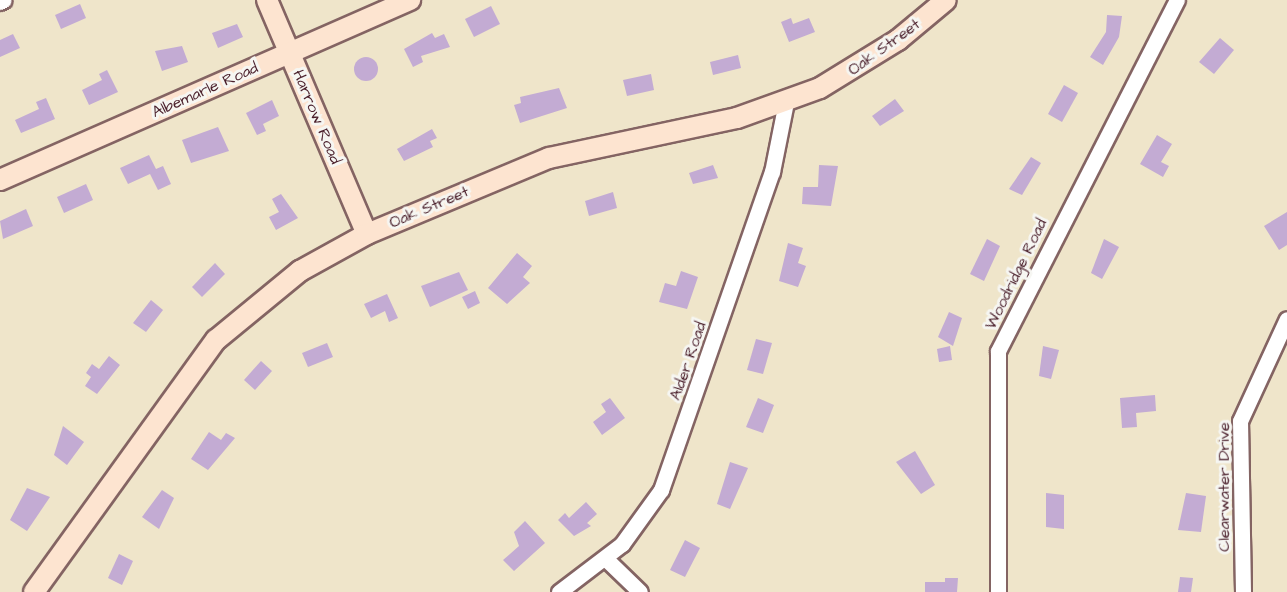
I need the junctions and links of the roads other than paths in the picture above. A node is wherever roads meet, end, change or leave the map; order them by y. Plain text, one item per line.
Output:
1 (267, 0) edge
2 (410, 0) edge
3 (946, 0) edge
4 (1177, 0) edge
5 (290, 52) junction
6 (786, 102) junction
7 (0, 180) edge
8 (367, 234) junction
9 (1287, 319) edge
10 (606, 559) junction
11 (34, 592) edge
12 (559, 592) edge
13 (640, 592) edge
14 (998, 592) edge
15 (1243, 592) edge

1 - 5 street, Harrow Road
2 - 5 street, Albemarle Road
3 - 6 street, Oak Street
4 - 14 street, Woodridge Road
5 - 7 street, Albemarle Road
5 - 8 street, Harrow Road
6 - 8 street, Oak Street
6 - 10 street, Alder Road
8 - 11 street, Oak Street
9 - 15 street, Clearwater Drive
10 - 12 street, Alder Road
10 - 13 street

